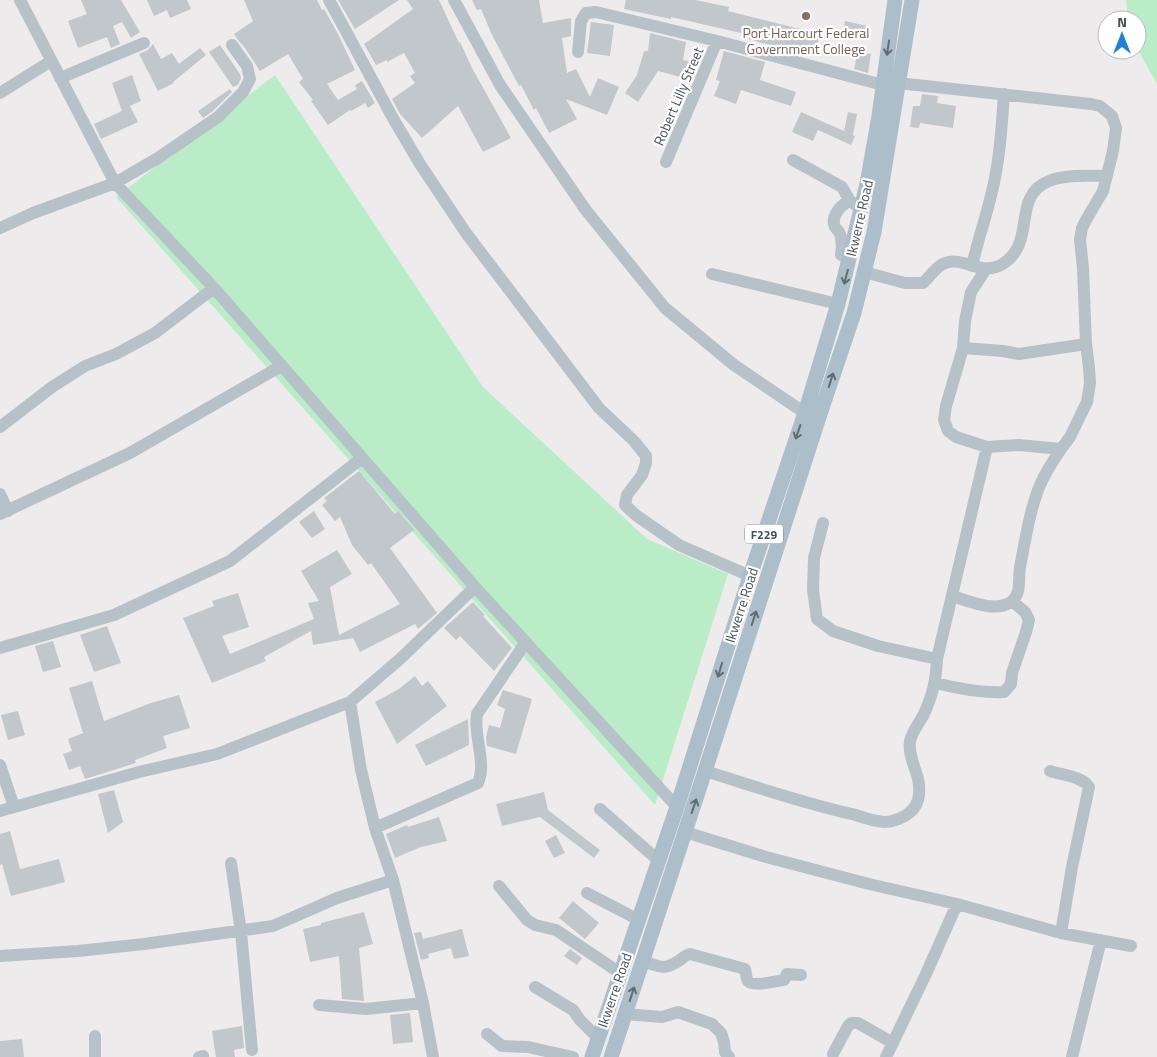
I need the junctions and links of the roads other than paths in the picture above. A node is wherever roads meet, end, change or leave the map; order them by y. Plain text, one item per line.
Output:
1 (20, 0) edge
2 (329, 0) edge
3 (454, 0) edge
4 (895, 0) edge
5 (912, 0) edge
6 (717, 41) junction
7 (144, 43) dead end
8 (232, 45) dead end
9 (578, 52) dead end
10 (51, 61) junction
11 (60, 78) junction
12 (898, 83) junction
13 (883, 85) junction
14 (0, 93) edge
15 (1004, 94) junction
16 (793, 160) dead end
17 (666, 162) dead end
18 (1106, 176) junction
19 (115, 182) junction
20 (856, 205) junction
21 (0, 228) edge
22 (842, 255) dead end
23 (972, 266) junction
24 (986, 269) junction
25 (864, 272) junction
26 (712, 274) dead end
27 (214, 288) junction
28 (838, 304) junction
29 (1086, 344) junction
30 (963, 348) junction
31 (281, 366) junction
32 (804, 413) junction
33 (0, 427) edge
34 (987, 447) junction
35 (1061, 449) junction
36 (362, 458) junction
37 (0, 494) edge
38 (4, 513) edge
39 (823, 523) dead end
40 (750, 576) junction
41 (475, 587) junction
42 (952, 596) junction
43 (1012, 601) junction
44 (526, 642) junction
45 (0, 648) edge
46 (938, 659) junction
47 (936, 683) junction
48 (350, 702) junction
49 (0, 765) edge
50 (705, 771) junction
51 (1050, 771) dead end
52 (14, 807) junction
53 (677, 807) junction
54 (600, 808) dead end
55 (0, 811) edge
56 (375, 828) junction
57 (685, 832) junction
58 (658, 861) junction
59 (231, 863) dead end
60 (393, 880) junction
61 (500, 886) dead end
62 (587, 893) dead end
63 (957, 904) junction
64 (639, 920) junction
65 (241, 932) junction
66 (1061, 933) junction
67 (1100, 940) junction
68 (1131, 946) dead end
69 (0, 956) edge
70 (643, 961) junction
71 (620, 973) junction
72 (801, 975) dead end
73 (535, 987) dead end
74 (423, 1003) junction
75 (319, 1005) dead end
76 (625, 1014) junction
77 (488, 1034) dead end
78 (95, 1036) dead end
79 (598, 1038) junction
80 (893, 1043) junction
81 (252, 1050) dead end
82 (832, 1054) dead end
83 (95, 1057) edge
84 (433, 1057) edge
85 (573, 1057) edge
86 (592, 1057) edge
87 (611, 1057) edge
88 (729, 1057) edge
89 (886, 1057) edge
90 (1072, 1057) edge

1 - 10 street
2 - 40 street
3 - 32 street
4 -> 13 main road, Ikwerre Road / F229
5 - 12 main road, Ikwerre Road / F229
6 - 9 street
6 - 13 street
6 - 17 street, Robert Lilly Street
7 - 11 street
8 - 19 street
10 - 11 street
10 - 14 street
11 - 19 street
12 - 15 street
12 - 25 main road, Ikwerre Road / F229
13 - 20 main road, Ikwerre Road / F229
15 - 18 street
15 - 23 street
16 - 20 street
18 - 24 street
18 - 29 street
19 - 21 street
19 - 27 street
20 - 22 street
20 -> 28 main road, Ikwerre Road / F229
23 - 24 street
23 - 25 street
24 - 30 street
50 -> 25 main road, Ikwerre Road / F229
26 - 28 street
27 - 31 street
27 - 33 street
28 - 32 main road, Ikwerre Road / F229
29 - 30 street
29 - 35 street
30 - 34 street
31 - 36 street
31 - 38 street
32 -> 40 main road, Ikwerre Road / F229
34 - 35 street
34 - 42 street
35 - 43 street
36 - 41 street
36 - 45 street
37 - 38 street
39 - 46 street
40 -> 53 main road, Ikwerre Road / F229
41 - 44 street
41 - 48 street
42 - 43 street
42 - 46 street
43 - 47 street
44 - 53 street
44 - 56 street
46 - 47 street
47 - 50 street
48 - 52 street
48 - 56 street
49 - 52 street
57 -> 50 main road, Ikwerre Road / F229
51 - 66 street
52 - 55 street
53 - 58 main road, Ikwerre Road / F229
54 - 58 street
56 - 60 street
57 - 63 street
57 - 70 main road, Ikwerre Road / F229
58 - 64 main road, Ikwerre Road / F229
59 - 65 street
60 - 65 street
60 - 74 street
61 - 71 street
62 - 64 street
63 - 66 street
63 - 80 street
64 - 71 main road, Ikwerre Road / F229
65 - 69 street
65 - 81 street
66 - 67 street
67 - 68 street
67 - 90 street
70 - 72 street
76 -> 70 main road, Ikwerre Road / F229
71 - 79 main road, Ikwerre Road / F229
73 - 79 street
74 - 75 street
74 - 84 street
76 - 87 main road, Ikwerre Road / F229
76 - 88 street
77 - 85 street
78 - 83 street
79 - 86 main road, Ikwerre Road / F229
80 - 82 street
80 - 89 street

